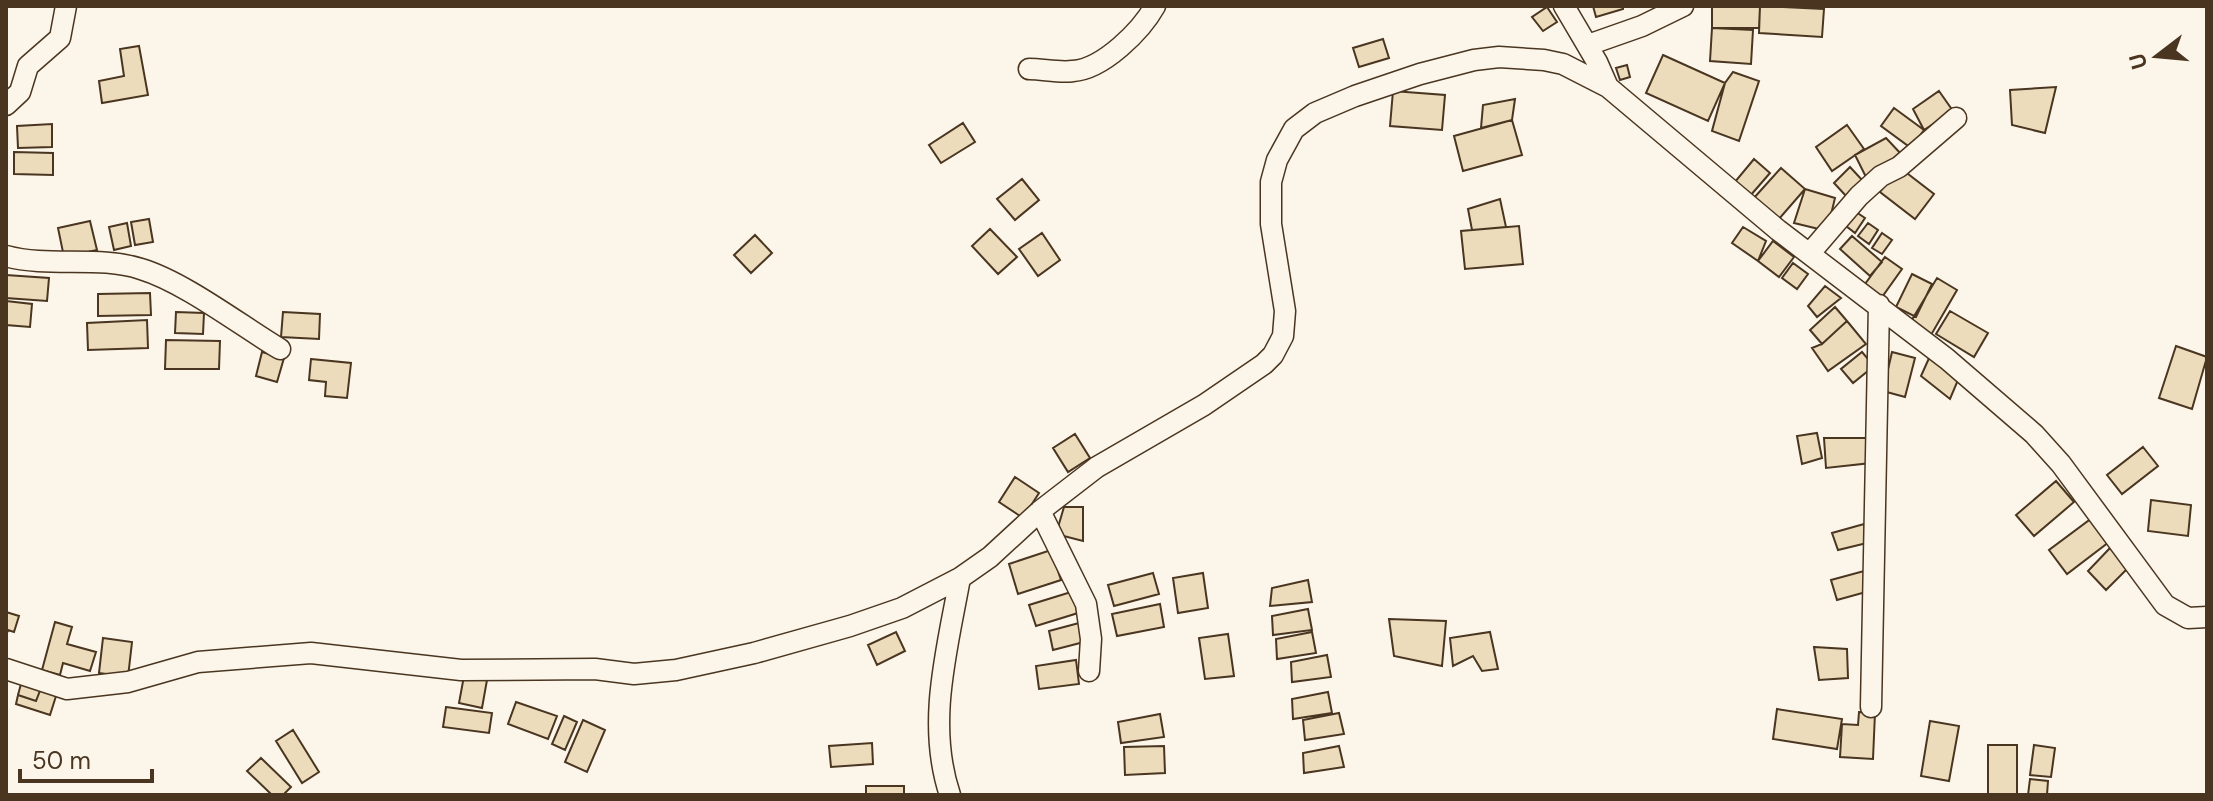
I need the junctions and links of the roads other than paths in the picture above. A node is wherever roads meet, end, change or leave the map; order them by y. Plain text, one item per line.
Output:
1 (66, 6) edge
2 (1155, 6) edge
3 (1564, 6) edge
4 (1683, 6) edge
5 (1588, 45) junction
6 (1029, 69) dead end
7 (1608, 87) junction
8 (6, 105) edge
9 (1956, 118) dead end
10 (1810, 253) junction
11 (6, 256) edge
12 (1879, 305) junction
13 (280, 349) dead end
14 (1040, 511) junction
15 (960, 578) junction
16 (2207, 617) edge
17 (6, 669) edge
18 (1089, 671) dead end
19 (1871, 707) dead end
20 (950, 795) edge

1 - 8 street
2 - 6 street
3 - 5 street
4 - 5 street
5 - 7 street
7 - 10 street
7 - 14 street
9 - 10 street
10 - 12 street
11 - 13 street
12 - 16 street
12 - 19 street
14 - 15 street
14 - 18 street
15 - 17 street
15 - 20 street

